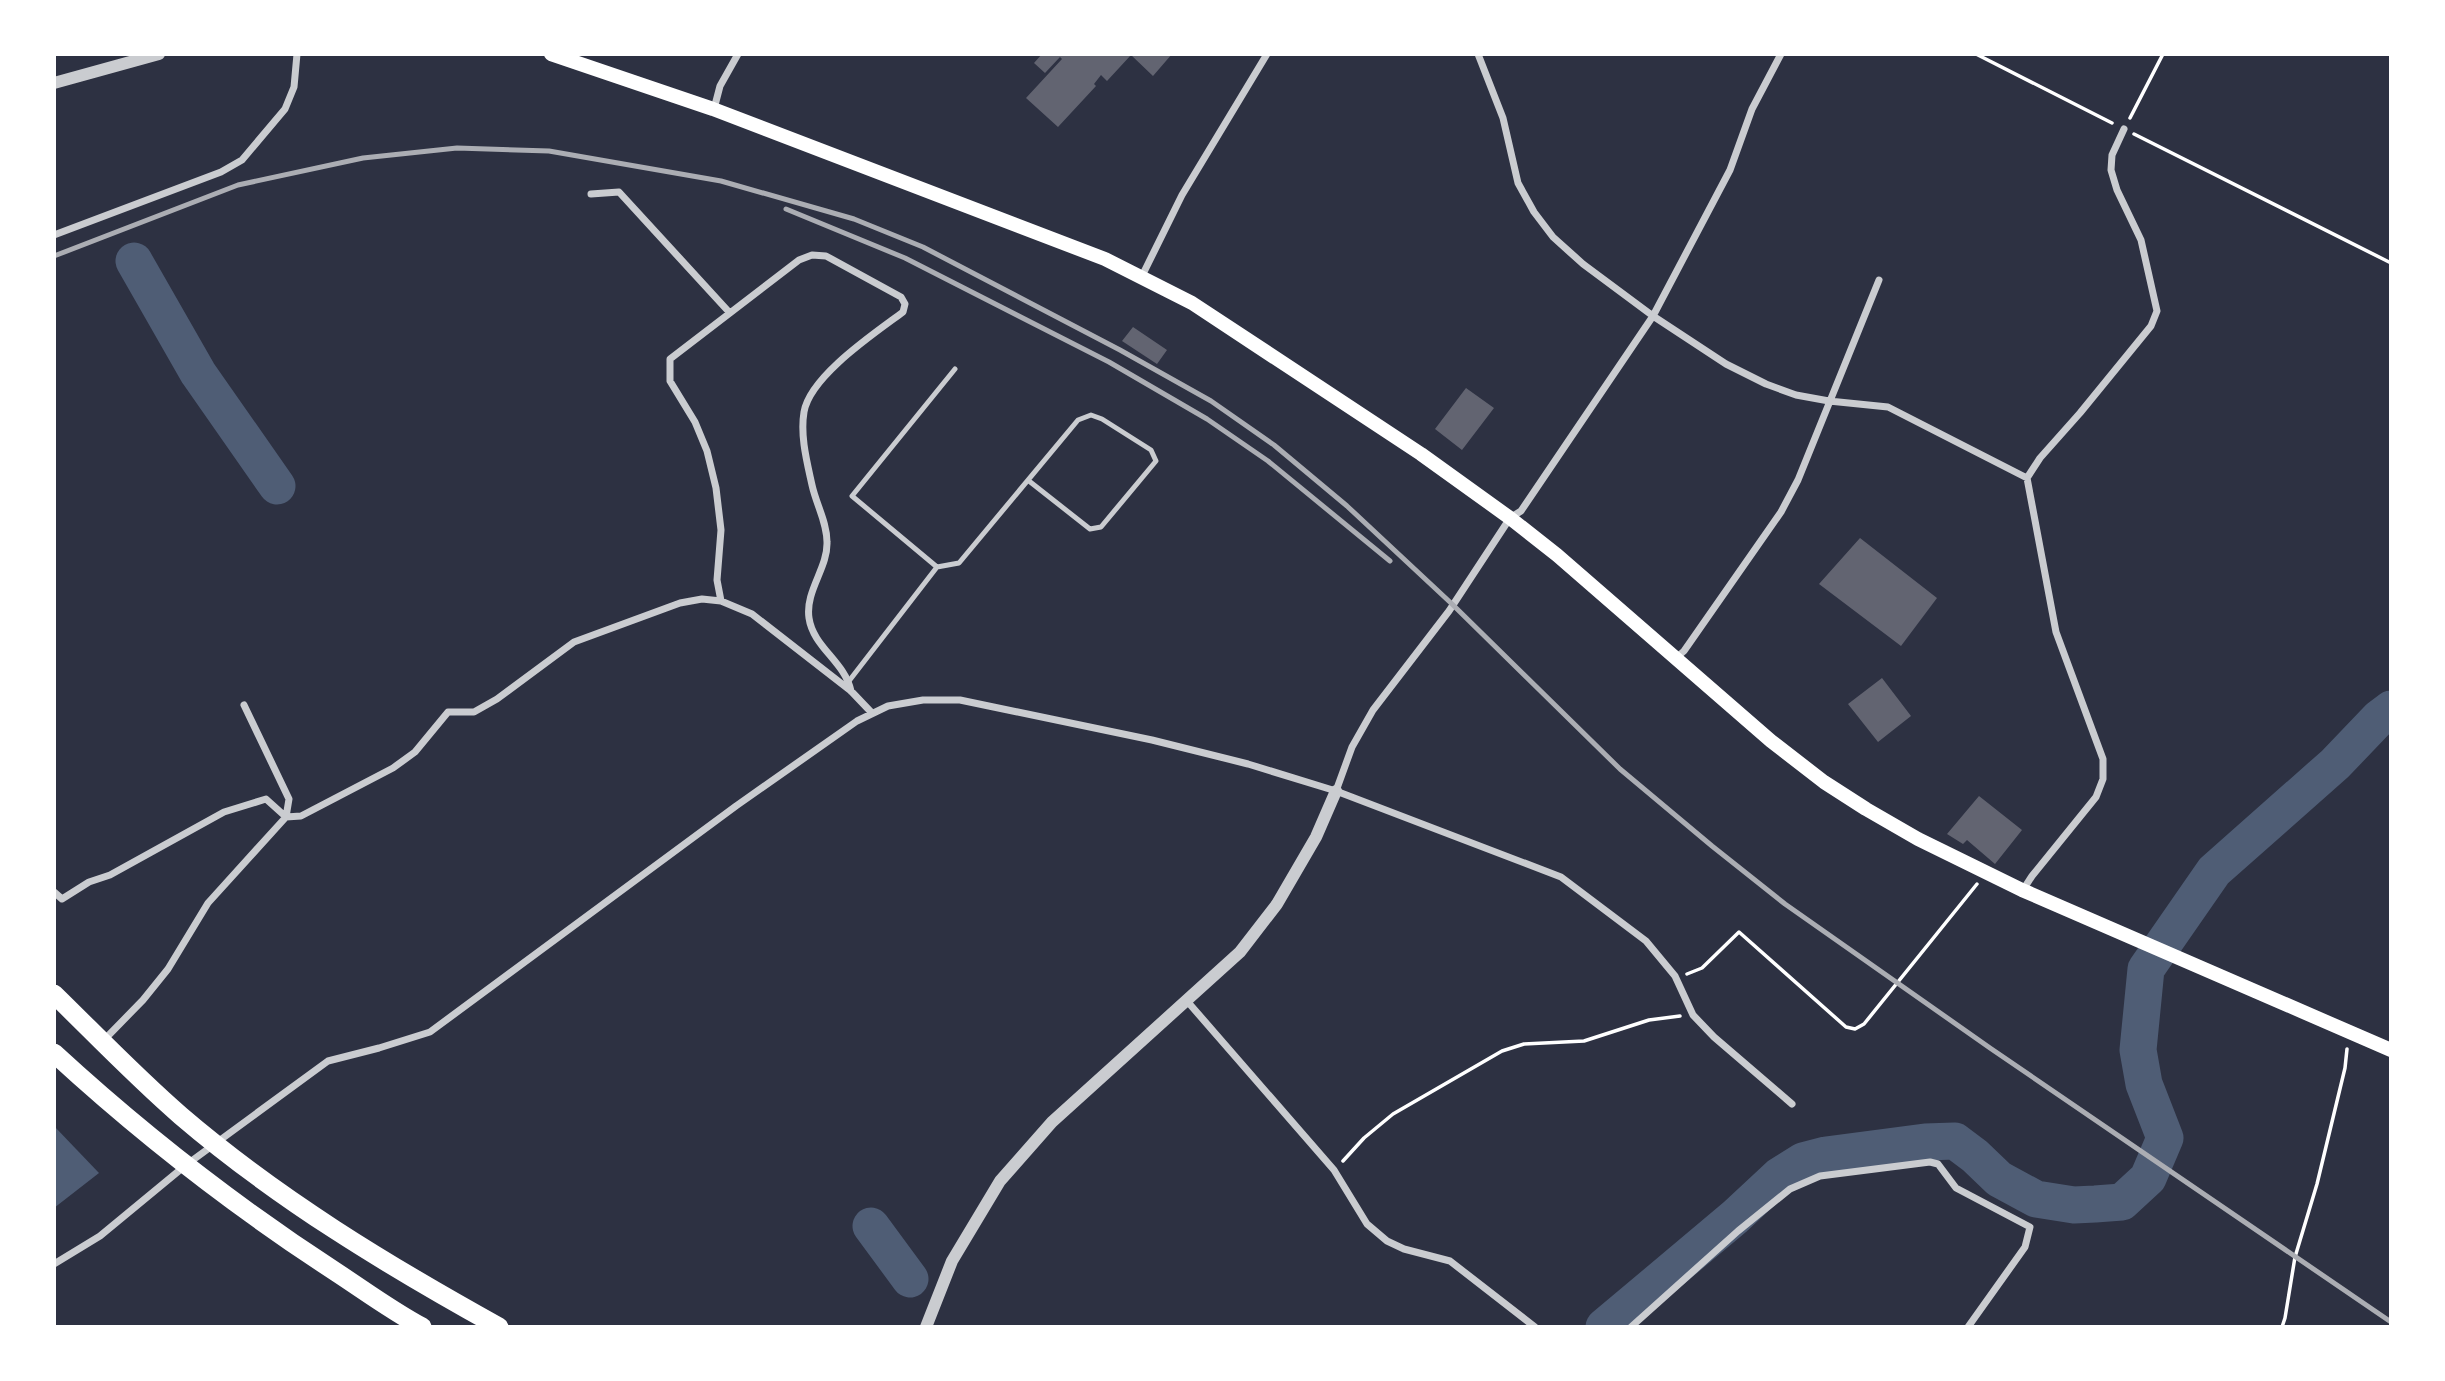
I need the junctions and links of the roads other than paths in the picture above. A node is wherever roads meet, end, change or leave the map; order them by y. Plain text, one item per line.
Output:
1 (159, 54) edge
2 (297, 54) edge
3 (551, 54) edge
4 (738, 54) edge
5 (1267, 54) edge
6 (1478, 54) edge
7 (1781, 54) edge
8 (56, 82) edge
9 (713, 109) junction
10 (2124, 129) road end
11 (591, 194) dead end
12 (54, 235) edge
13 (1142, 276) junction
14 (1879, 280) dead end
15 (729, 312) junction
16 (1653, 316) junction
17 (955, 369) dead end
18 (1829, 401) junction
19 (2027, 478) junction
20 (1028, 481) junction
21 (1510, 518) junction
22 (937, 567) junction
23 (721, 601) junction
24 (1675, 660) junction
25 (849, 681) junction
26 (851, 691) junction
27 (244, 705) dead end
28 (871, 712) junction
29 (1336, 791) junction
30 (286, 817) junction
31 (2022, 890) junction
32 (54, 892) edge
33 (54, 994) edge
34 (1187, 1001) junction
35 (103, 1042) junction
36 (2391, 1050) edge
37 (54, 1052) edge
38 (1792, 1104) dead end
39 (216, 1144) junction
40 (186, 1165) junction
41 (54, 1264) edge
42 (422, 1327) edge
43 (499, 1327) edge
44 (926, 1327) edge
45 (1535, 1327) edge
46 (1632, 1327) edge
47 (1968, 1327) edge

1 - 8 street
2 - 12 street
3 - 9 main road
4 - 9 street
5 - 13 street
6 - 16 street
7 - 16 street
9 - 13 main road
10 - 19 street
11 - 15 street
13 - 21 main road
14 - 18 street
15 - 23 street
15 - 25 street
16 - 18 street
16 - 21 street
17 - 22 lane
18 - 19 street
18 - 24 street
19 - 31 street
20 - 20 lane
20 - 22 lane
21 - 24 main road
21 - 29 street
22 - 25 lane
23 - 26 street
23 - 30 street
24 - 31 main road
25 - 26 street
26 - 28 street
27 - 30 street
28 - 29 street
28 - 39 street
29 - 34 street
29 - 38 street
30 - 32 street
30 - 35 street
31 - 36 main road
33 - 35 highway
34 - 44 street
34 - 45 street
35 - 39 highway
37 - 40 highway
39 - 40 street
39 - 43 highway
40 - 41 street
40 - 42 highway
46 - 47 street

